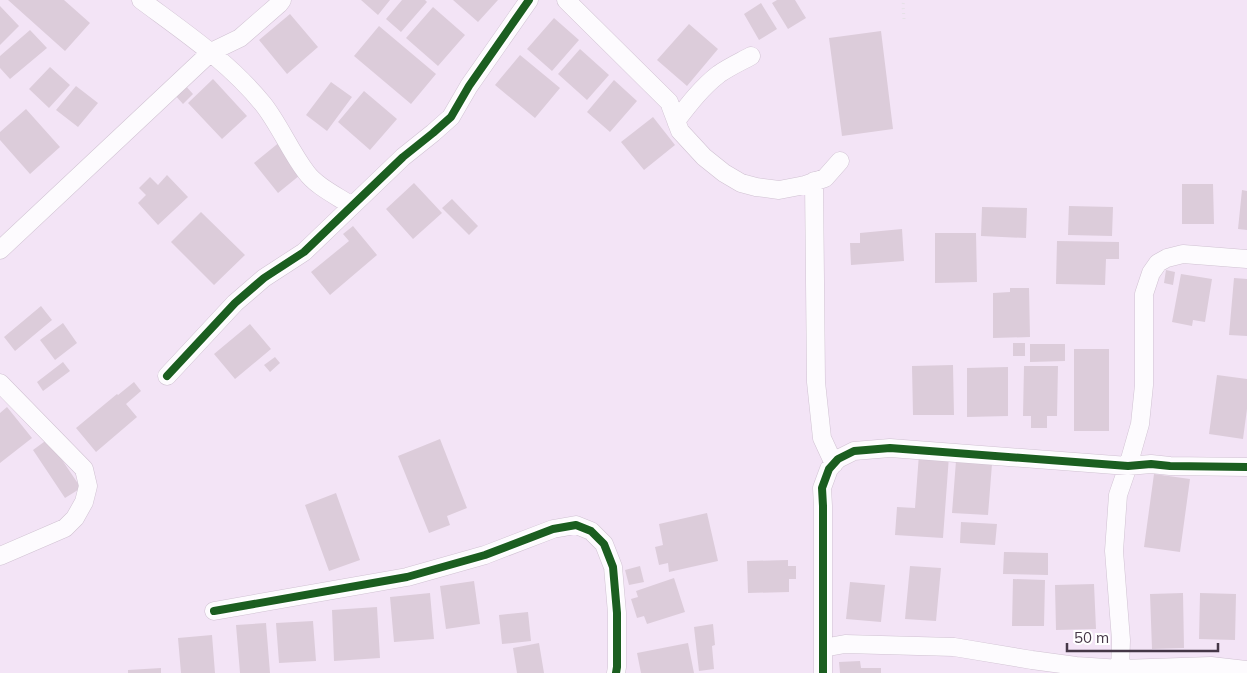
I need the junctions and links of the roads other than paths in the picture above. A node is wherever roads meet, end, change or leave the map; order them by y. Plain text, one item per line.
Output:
1 (141, 0) edge
2 (282, 0) edge
3 (529, 0) edge
4 (566, 0) edge
5 (211, 52) junction
6 (751, 56) dead end
7 (676, 121) junction
8 (840, 161) dead end
9 (814, 181) junction
10 (352, 206) junction
11 (0, 250) edge
12 (1247, 259) edge
13 (167, 376) dead end
14 (0, 383) edge
15 (834, 464) junction
16 (1128, 466) junction
17 (1247, 467) edge
18 (0, 556) edge
19 (214, 611) dead end
20 (823, 648) junction
21 (1247, 670) edge
22 (1120, 671) edge
23 (616, 673) edge
24 (823, 673) edge

1 - 5 street
2 - 5 street
3 - 10 street
4 - 7 street
5 - 10 street
5 - 11 street
6 - 7 street
7 - 9 street
8 - 9 street
9 - 15 street
10 - 13 street
12 - 16 street
14 - 18 street
15 - 16 street
15 - 20 street
16 - 17 street
16 - 22 street
19 - 23 street
20 - 22 street
20 - 24 street
21 - 22 street

